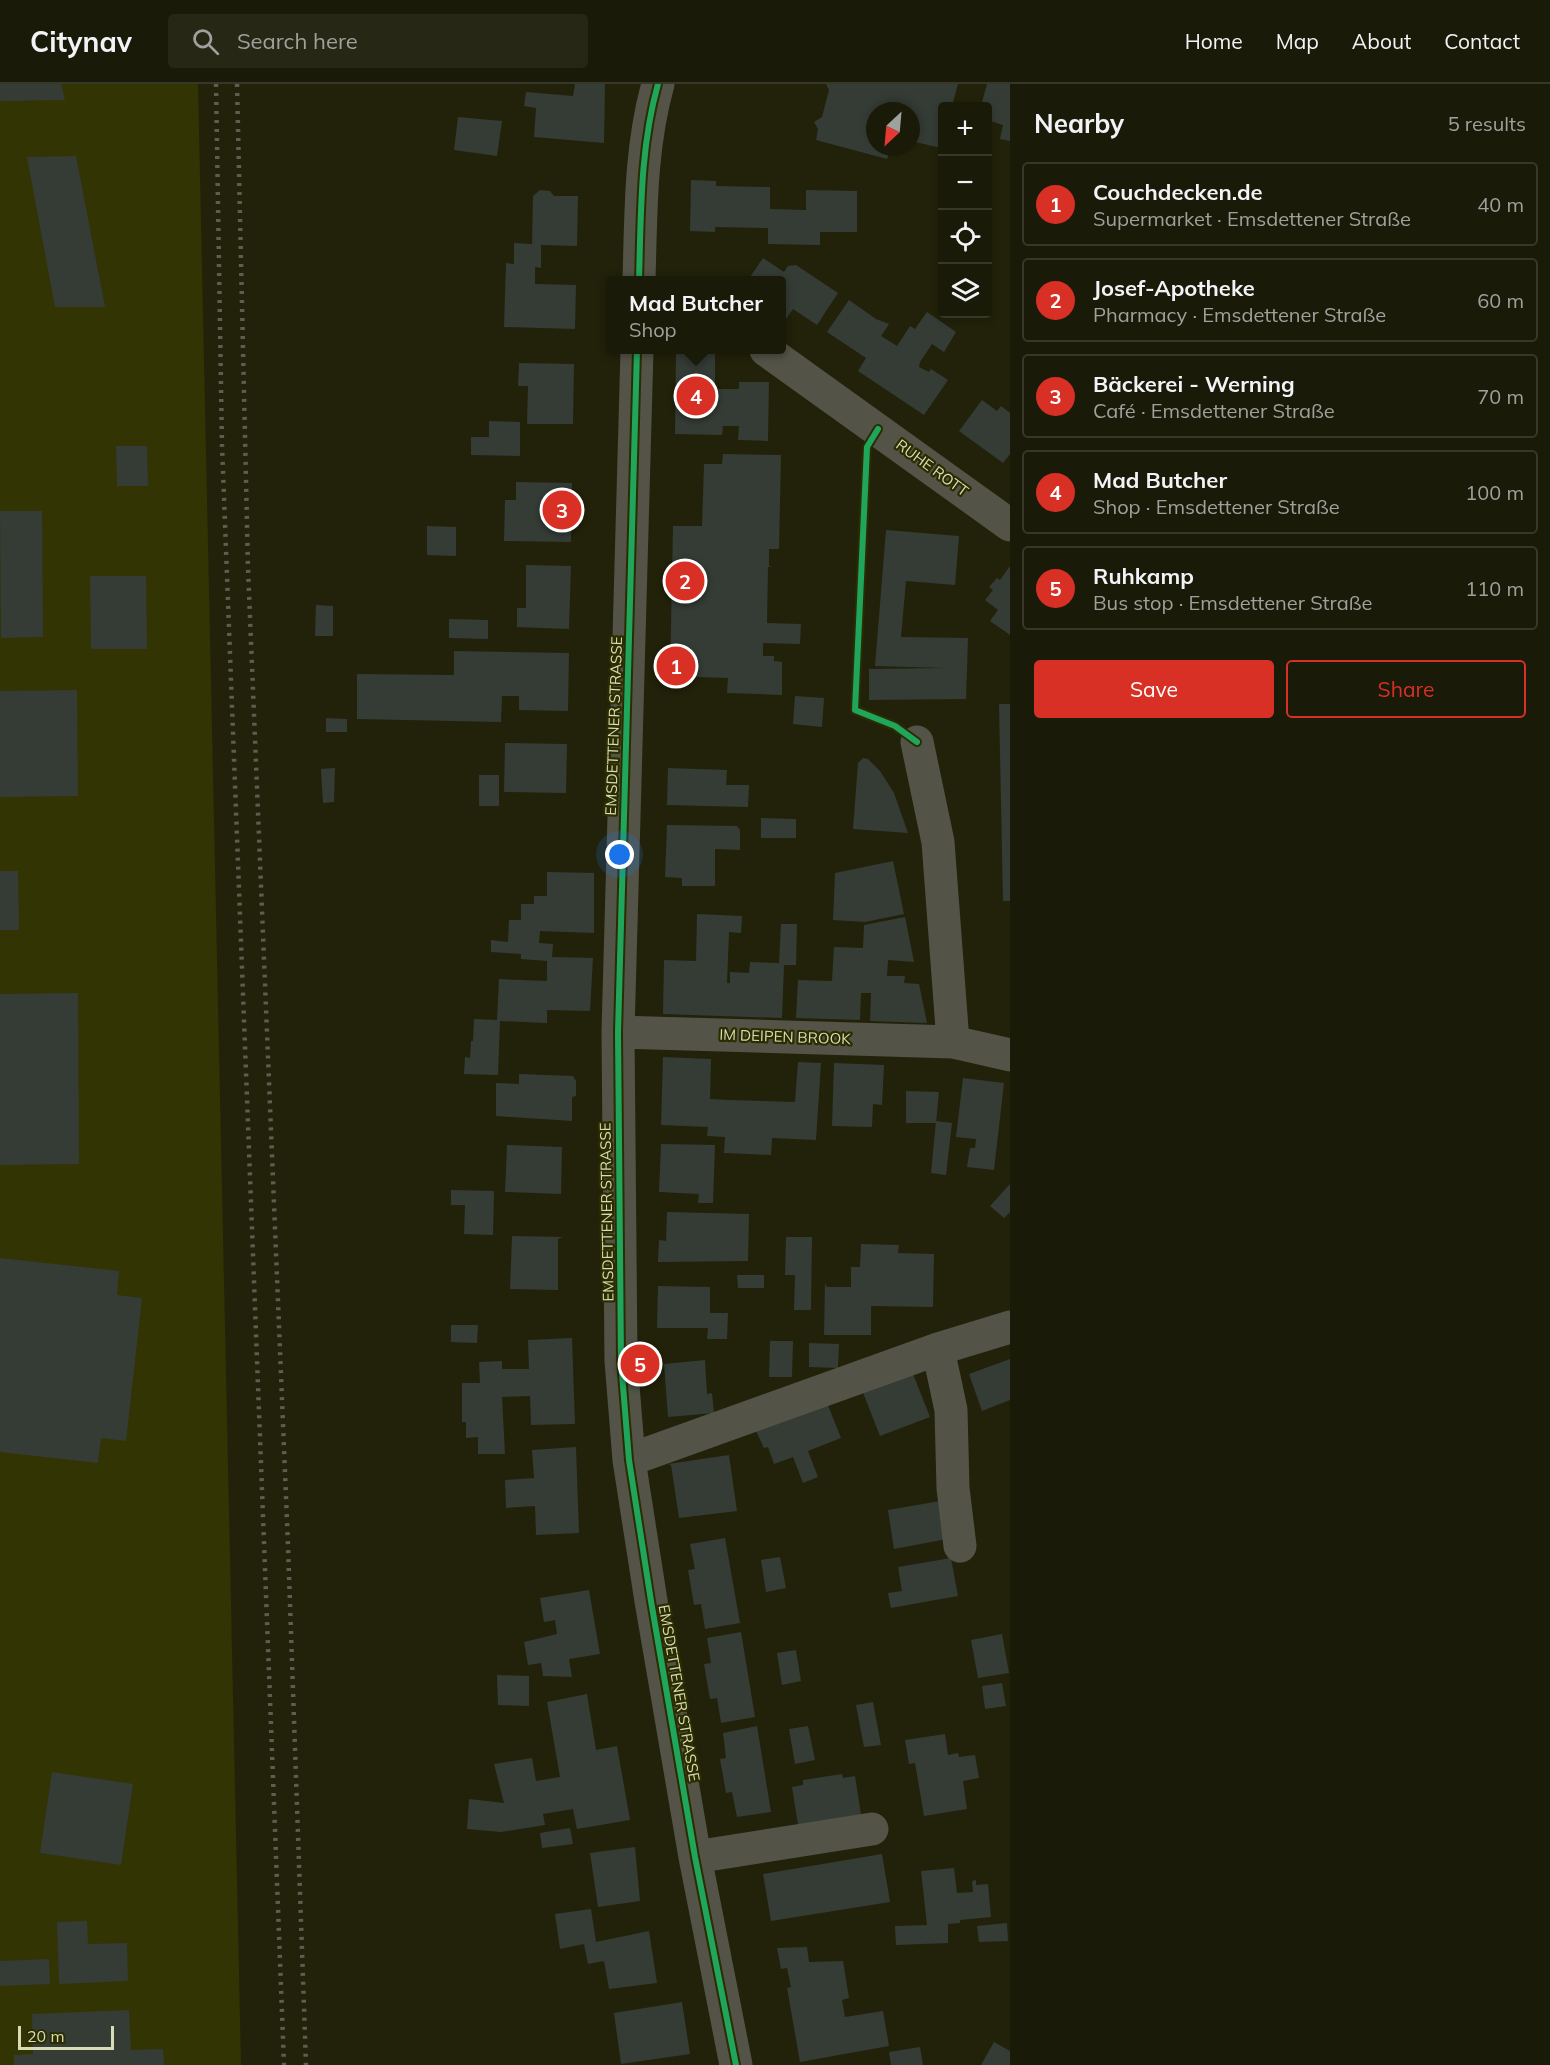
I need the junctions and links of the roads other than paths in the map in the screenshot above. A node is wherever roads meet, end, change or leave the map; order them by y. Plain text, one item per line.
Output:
1 (658, 84) edge
2 (639, 276) edge
3 (637, 354) edge
4 (772, 354) edge
5 (1010, 525) edge
6 (917, 742) dead end
7 (618, 1032) junction
8 (953, 1042) junction
9 (1010, 1054) edge
10 (1010, 1327) edge
11 (938, 1349) junction
12 (629, 1460) junction
13 (960, 1546) dead end
14 (872, 1829) dead end
15 (695, 1857) junction
16 (736, 2065) edge

1 - 2 street
3 - 7 street, EMSDETTENER STRASSE
4 - 5 street, RUHE ROTT
6 - 8 street
7 - 8 street, IM DEIPEN BROOK
7 - 12 street, EMSDETTENER STRASSE
8 - 9 street, IM DEIPEN BROOK
10 - 11 street
11 - 12 street
11 - 13 street
12 - 15 street, EMSDETTENER STRASSE
14 - 15 street
15 - 16 street, EMSDETTENER STRASSE

